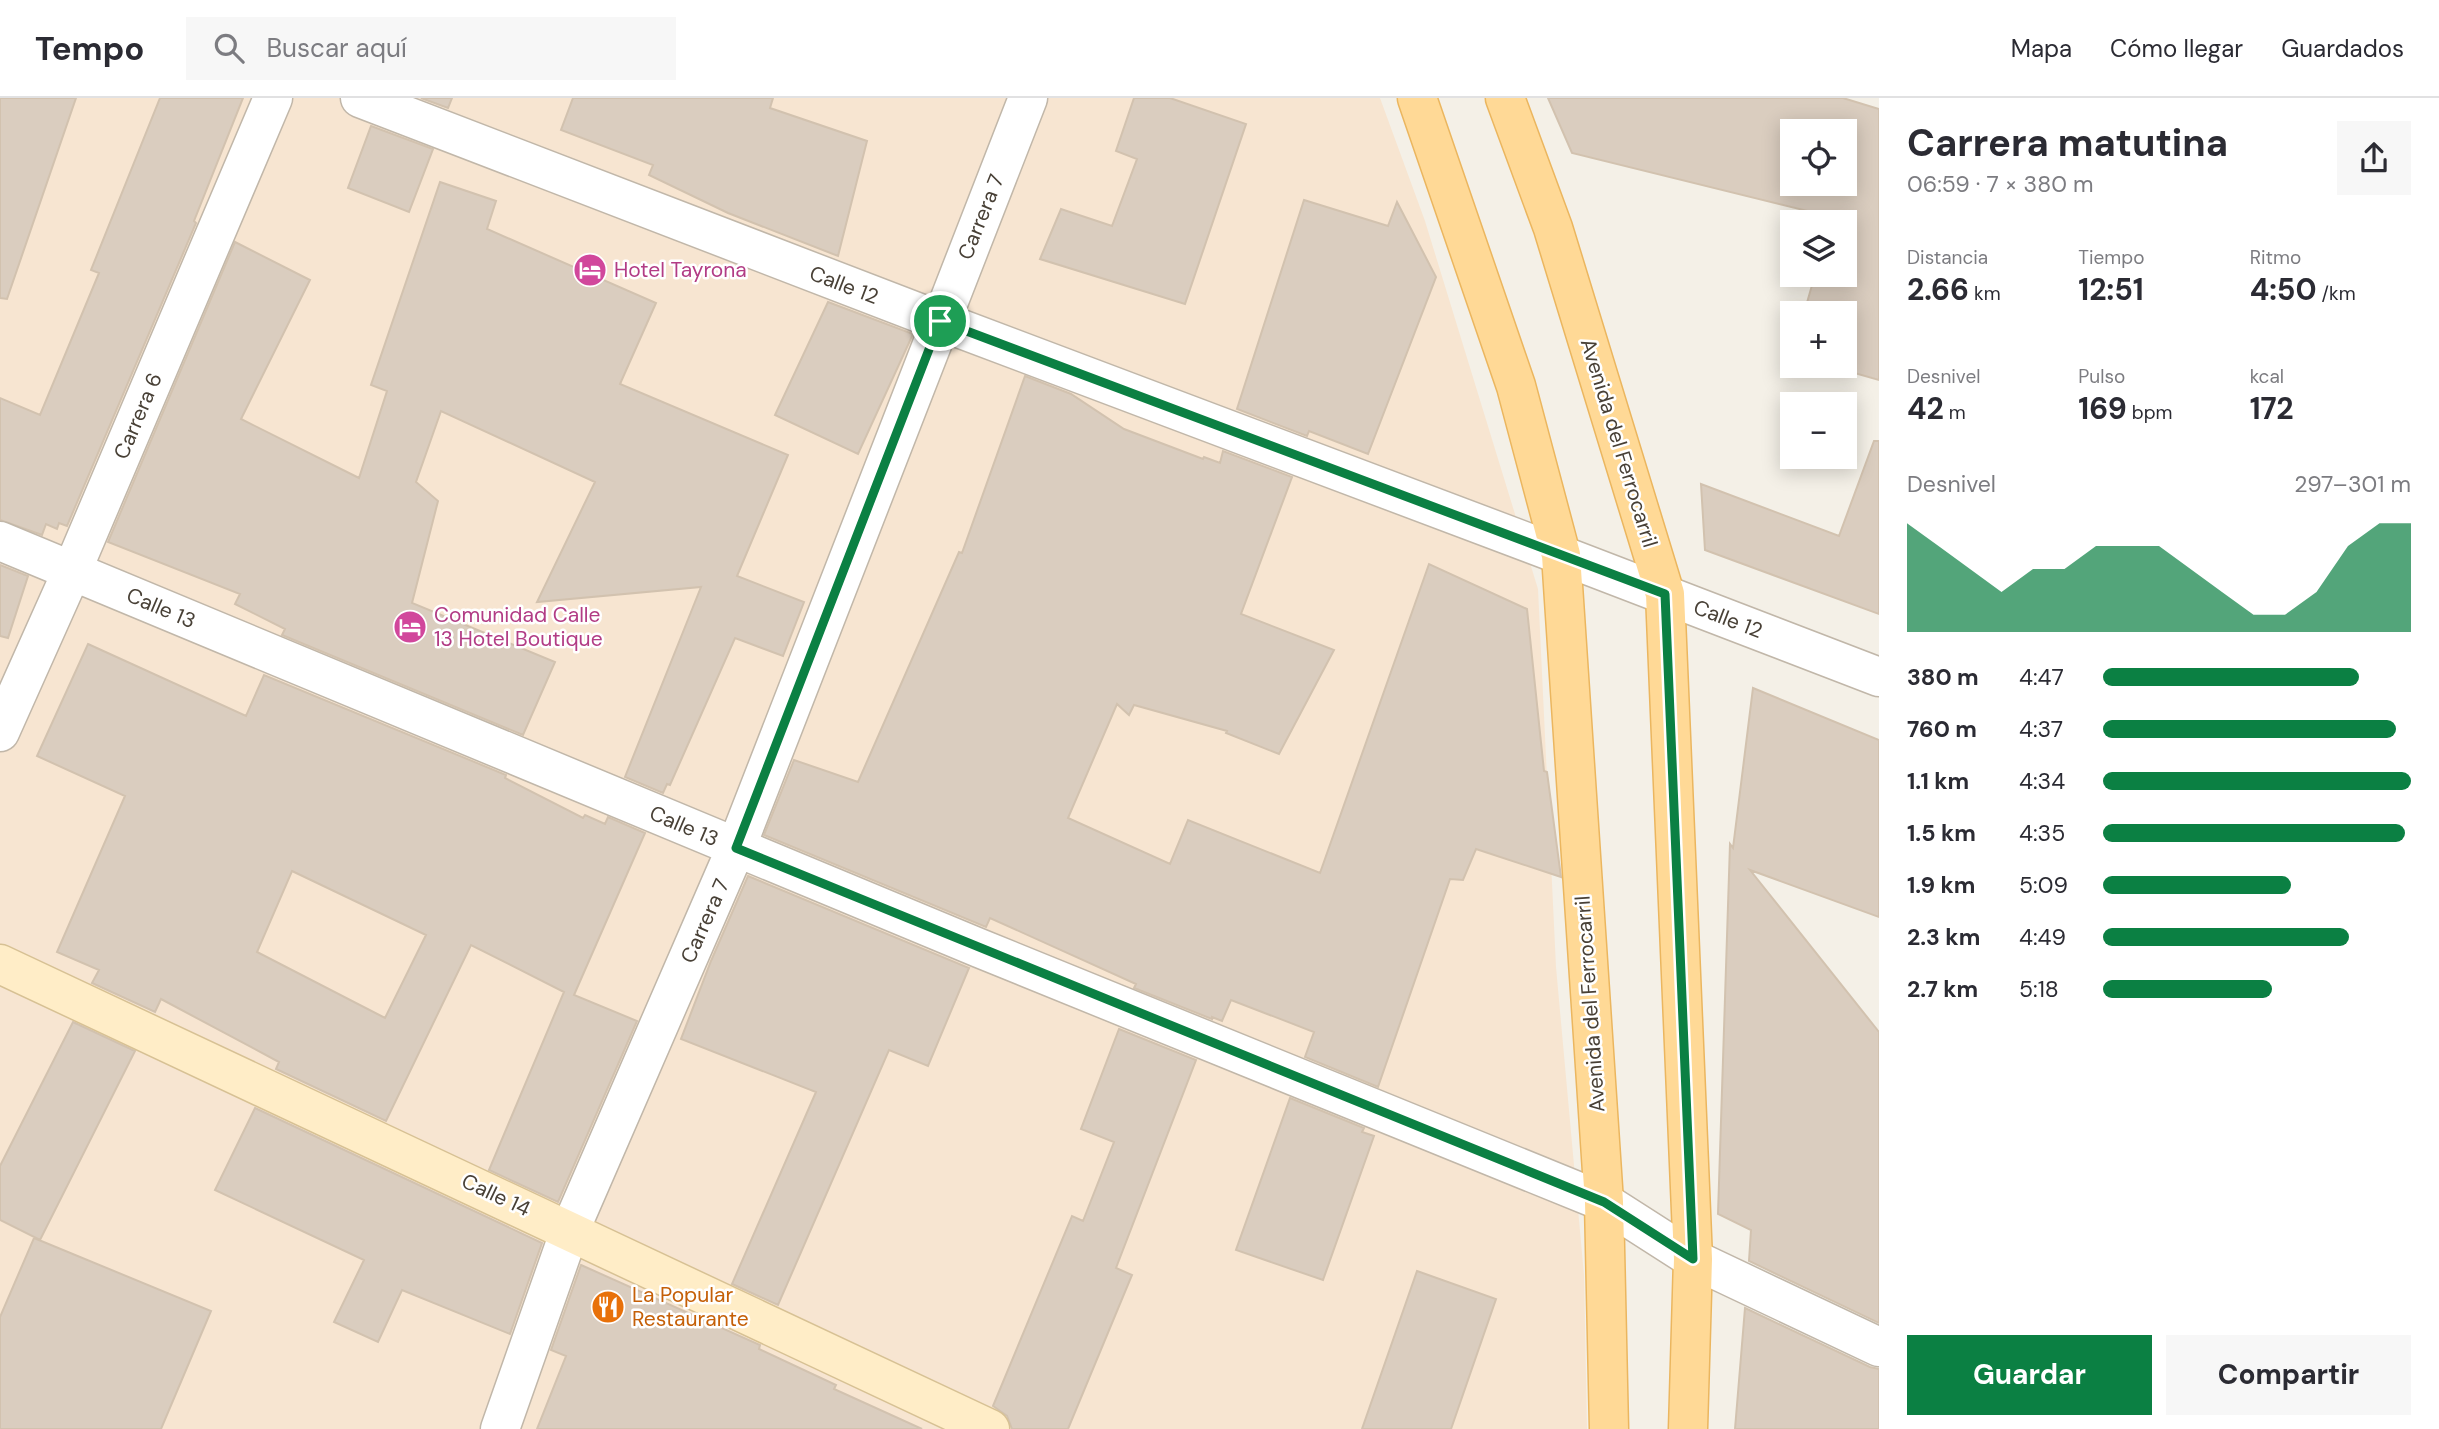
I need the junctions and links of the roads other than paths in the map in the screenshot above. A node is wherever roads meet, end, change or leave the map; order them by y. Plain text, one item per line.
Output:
1 (273, 98) edge
2 (360, 98) edge
3 (1028, 98) edge
4 (1417, 98) edge
5 (1505, 98) edge
6 (940, 321) junction
7 (0, 541) edge
8 (1561, 555) junction
9 (72, 571) junction
10 (1665, 594) junction
11 (1879, 677) edge
12 (0, 732) edge
13 (736, 848) junction
14 (0, 964) edge
15 (1604, 1202) junction
16 (570, 1230) junction
17 (1693, 1259) junction
18 (1879, 1347) edge
19 (500, 1429) edge
20 (990, 1429) edge
21 (1609, 1429) edge
22 (1688, 1429) edge

1 - 9 street, Carrera 6
2 - 6 street, Calle 12
3 - 6 street, Carrera 7
4 - 8 main road, Avenida del Ferrocarril
5 - 10 main road, Avenida del Ferrocarril
6 - 8 street, Calle 12
6 - 13 street, Carrera 7
7 - 9 street, Calle 13
8 - 10 street, Calle 12
8 - 15 main road, Avenida del Ferrocarril
9 - 12 street, Carrera 6
9 - 13 street, Calle 13
10 - 11 street, Calle 12
10 - 17 main road, Avenida del Ferrocarril
13 - 15 street, Calle 13
13 - 16 street, Carrera 7
14 - 16 street, Calle 14
15 - 17 street, Calle 13
15 - 21 main road, Avenida del Ferrocarril
16 - 19 street, Carrera 7
16 - 20 street, Calle 14
17 - 18 street, Calle 13
17 - 22 main road, Avenida del Ferrocarril

